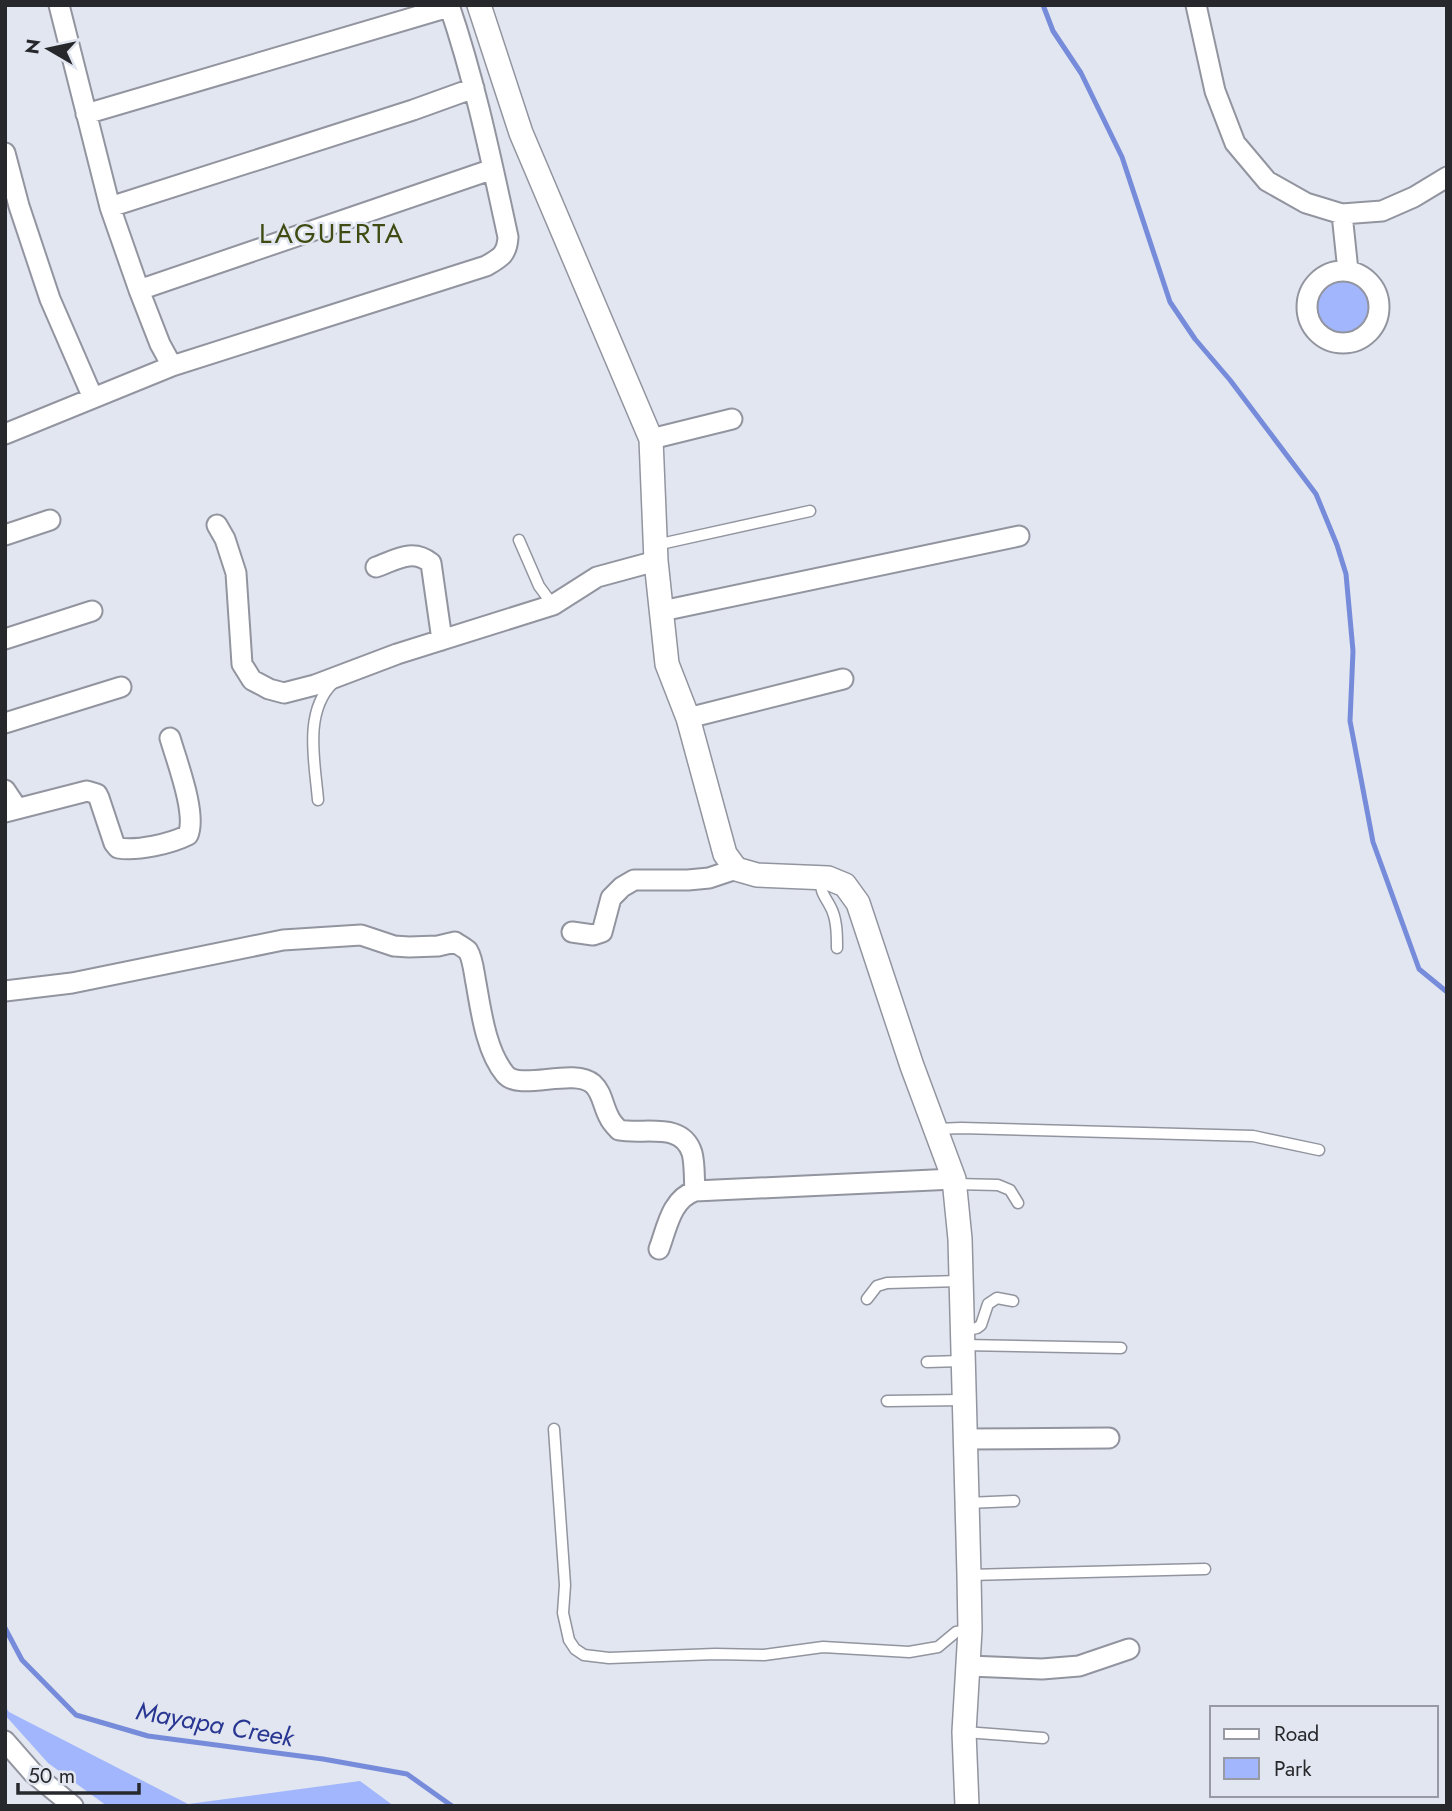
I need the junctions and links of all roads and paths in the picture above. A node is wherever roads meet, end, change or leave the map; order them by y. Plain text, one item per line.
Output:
1 (59, 5) edge
2 (479, 5) edge
3 (1196, 5) edge
4 (449, 6) edge
5 (474, 88) junction
6 (86, 114) junction
7 (5, 153) edge
8 (493, 169) junction
9 (1447, 177) edge
10 (110, 207) junction
11 (1342, 215) junction
12 (1348, 271) dead end
13 (139, 290) junction
14 (172, 366) junction
15 (93, 398) junction
16 (732, 419) dead end
17 (6, 431) edge
18 (651, 439) junction
19 (810, 511) dead end
20 (50, 520) dead end
21 (217, 525) dead end
22 (5, 535) edge
23 (1019, 536) dead end
24 (519, 540) dead end
25 (656, 553) junction
26 (376, 567) dead end
27 (553, 605) junction
28 (92, 611) dead end
29 (662, 611) junction
30 (5, 639) edge
31 (442, 640) junction
32 (341, 675) junction
33 (843, 680) dead end
34 (121, 687) dead end
35 (688, 718) junction
36 (5, 723) edge
37 (170, 738) dead end
38 (5, 790) edge
39 (318, 800) dead end
40 (11, 810) edge
41 (736, 869) junction
42 (820, 877) junction
43 (572, 932) dead end
44 (837, 948) dead end
45 (5, 991) edge
46 (936, 1129) junction
47 (1319, 1150) dead end
48 (955, 1182) junction
49 (695, 1191) junction
50 (1017, 1203) dead end
51 (659, 1249) dead end
52 (961, 1281) junction
53 (867, 1298) dead end
54 (1013, 1301) dead end
55 (962, 1346) junction
56 (1121, 1348) dead end
57 (926, 1362) dead end
58 (964, 1400) junction
59 (887, 1401) dead end
60 (554, 1429) dead end
61 (1109, 1438) dead end
62 (965, 1439) junction
63 (1014, 1501) dead end
64 (967, 1503) junction
65 (1205, 1569) dead end
66 (969, 1575) junction
67 (970, 1630) junction
68 (1129, 1649) dead end
69 (969, 1666) junction
70 (964, 1732) junction
71 (1043, 1738) dead end
72 (5, 1741) edge
73 (73, 1806) edge
74 (967, 1806) edge

1 - 6 street
2 - 18 street
3 - 11 street
4 - 5 street
4 - 6 street
5 - 8 street
5 - 10 street
6 - 10 street
7 - 15 street
8 - 13 street
8 - 14 street
9 - 11 street
10 - 13 street
11 - 12 street
13 - 14 street
14 - 15 street
15 - 17 street
16 - 18 street
18 - 25 street
19 - 25 lane
20 - 22 street
21 - 32 street
23 - 29 street
24 - 27 lane
25 - 27 street
25 - 29 street
26 - 31 street
27 - 31 street
28 - 30 street
29 - 35 street
31 - 32 street
32 - 39 lane
33 - 35 street
34 - 36 street
35 - 41 street
37 - 40 street
38 - 40 street
41 - 42 street
41 - 43 street
42 - 44 lane
42 - 46 street
45 - 49 street
46 - 47 lane
46 - 48 street
48 - 49 street
48 - 50 lane
48 - 52 street
49 - 51 street
52 - 53 lane
52 - 55 street
54 - 55 lane
55 - 56 lane
55 - 57 lane
55 - 58 street
58 - 59 lane
58 - 62 street
60 - 67 lane
61 - 62 street
62 - 64 street
63 - 64 lane
64 - 66 street
65 - 66 lane
66 - 67 street
67 - 69 street
68 - 69 street
69 - 70 street
70 - 71 lane
70 - 74 street
72 - 73 street

